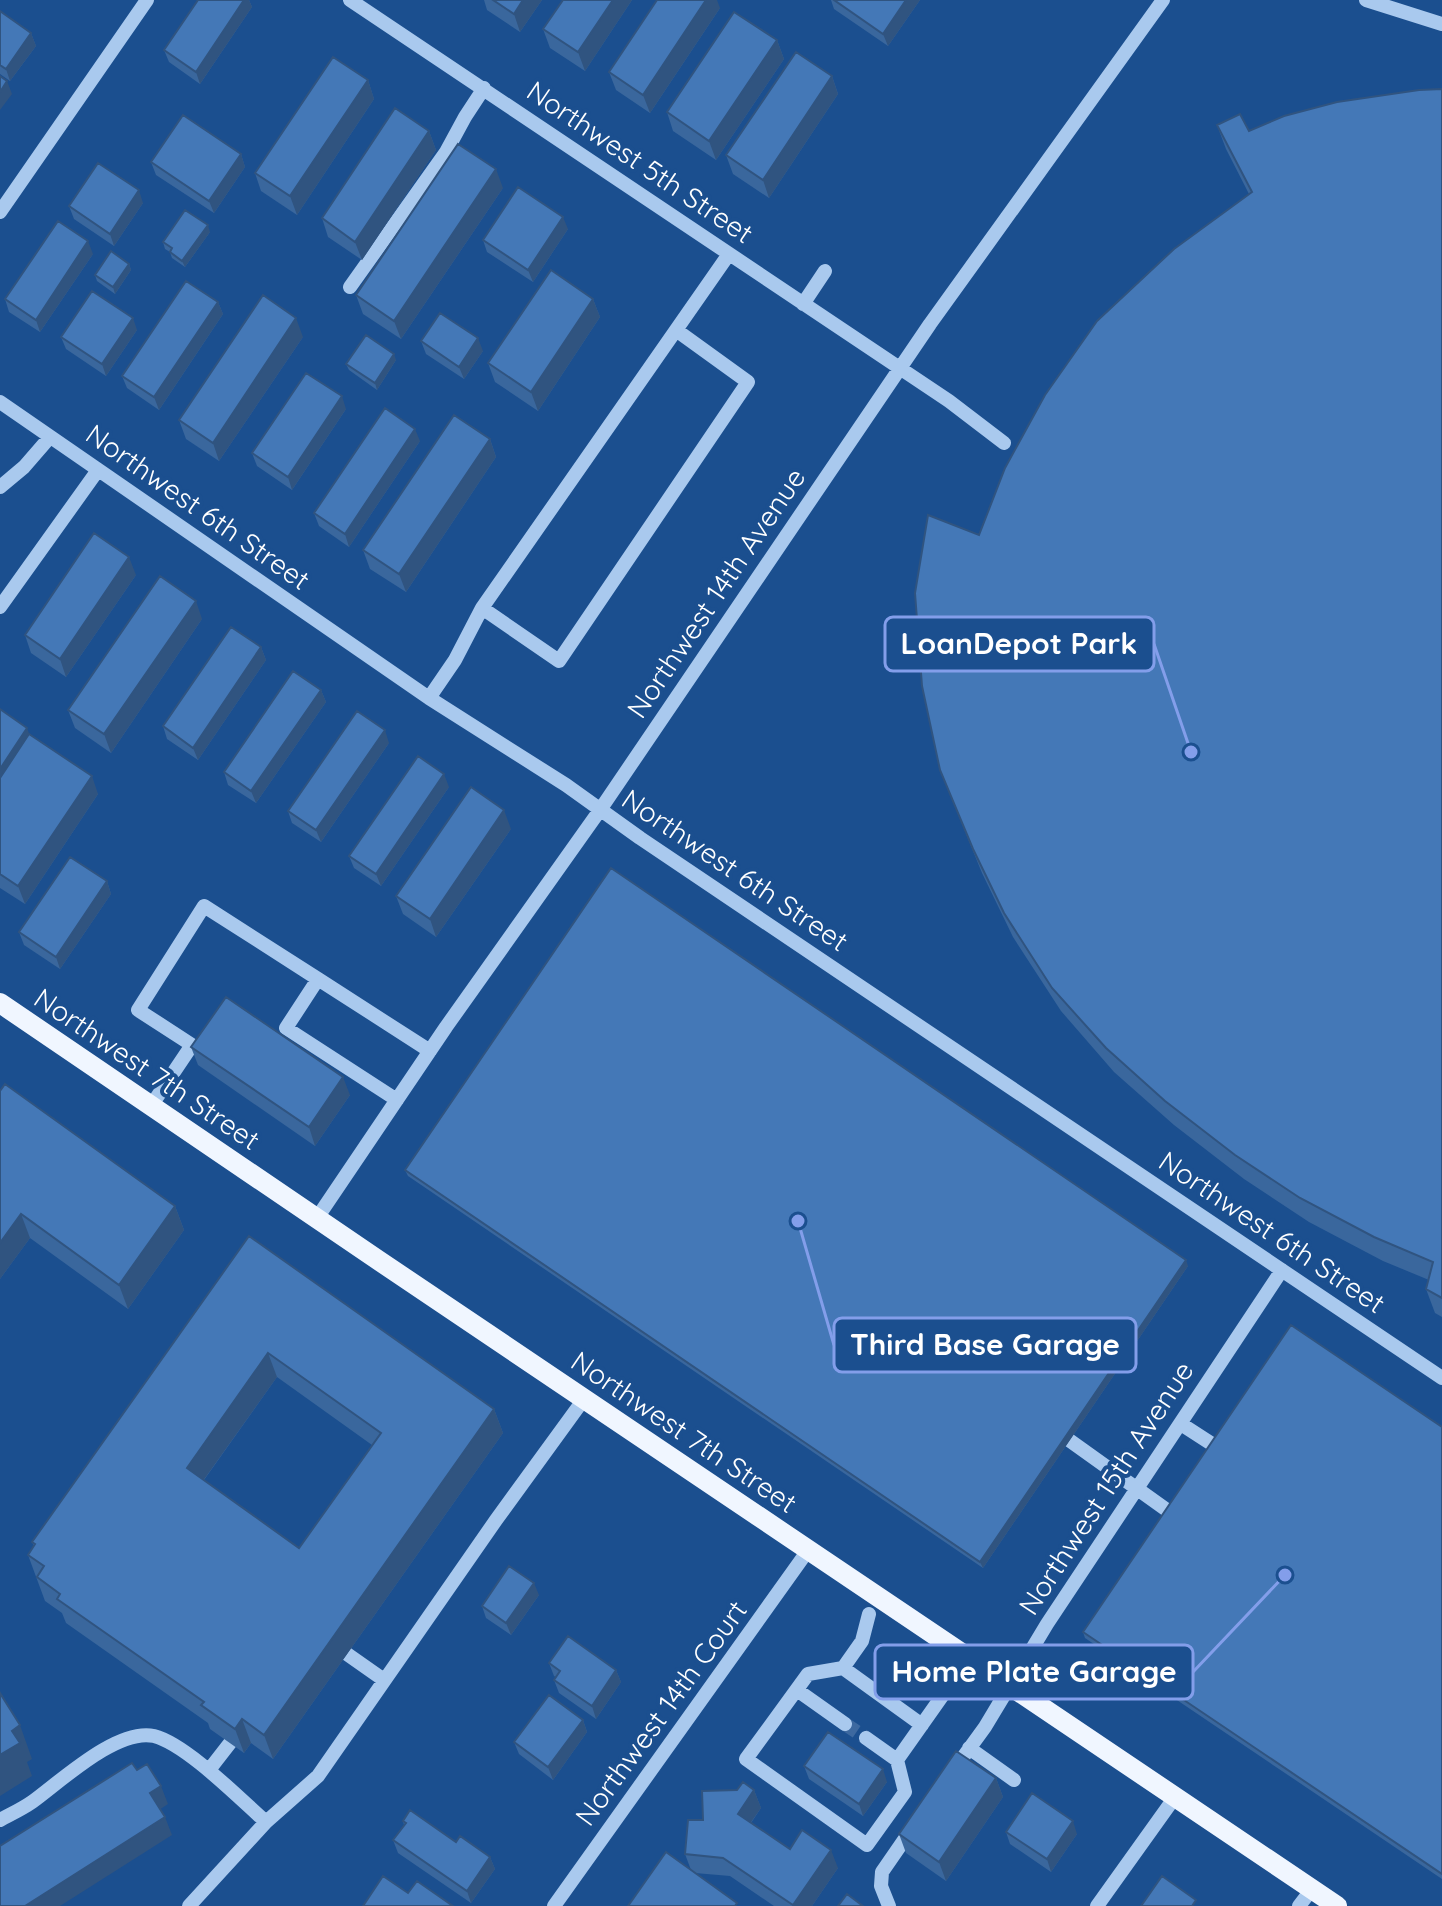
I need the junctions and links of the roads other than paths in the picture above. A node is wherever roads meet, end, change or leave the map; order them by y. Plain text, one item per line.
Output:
1 (147, 0) edge
2 (350, 0) edge
3 (1163, 0) edge
4 (1366, 0) edge
5 (1442, 24) edge
6 (484, 88) junction
7 (0, 212) edge
8 (729, 254) junction
9 (825, 271) dead end
10 (350, 287) dead end
11 (803, 304) junction
12 (676, 330) junction
13 (899, 369) junction
14 (0, 402) edge
15 (50, 437) junction
16 (1004, 443) dead end
17 (98, 470) junction
18 (0, 487) edge
19 (0, 607) edge
20 (482, 608) junction
21 (429, 698) junction
22 (600, 810) junction
23 (318, 979) junction
24 (0, 1003) edge
25 (430, 1051) junction
26 (397, 1100) junction
27 (151, 1106) junction
28 (317, 1218) junction
29 (1282, 1270) junction
30 (1442, 1378) edge
31 (584, 1399) junction
32 (1181, 1424) junction
33 (1069, 1440) edge
34 (1215, 1446) edge
35 (1138, 1489) junction
36 (1171, 1513) edge
37 (809, 1549) junction
38 (869, 1614) dead end
39 (347, 1654) edge
40 (969, 1658) junction
41 (843, 1668) junction
42 (384, 1680) junction
43 (1009, 1685) junction
44 (797, 1690) junction
45 (845, 1724) tunnel mouth
46 (922, 1725) junction
47 (866, 1738) tunnel mouth
48 (230, 1743) edge
49 (969, 1748) junction
50 (897, 1760) junction
51 (209, 1770) junction
52 (946, 1780) edge
53 (1014, 1780) dead end
54 (1175, 1797) junction
55 (919, 1819) edge
56 (0, 1820) edge
57 (266, 1822) junction
58 (1312, 1889) junction
59 (189, 1906) edge
60 (554, 1906) edge
61 (889, 1906) edge
62 (1097, 1906) edge
63 (1299, 1906) edge
64 (1337, 1906) edge

1 - 7 street
2 - 6 street, Northwest 5th Street
3 - 13 street, Northwest 14th Avenue
4 - 5 street
6 - 8 street, Northwest 5th Street
6 - 10 street
8 - 11 street, Northwest 5th Street
8 - 12 street
9 - 11 street
11 - 13 street, Northwest 5th Street
12 - 20 street
12 - 20 street
13 - 16 street, Northwest 5th Street
13 - 22 street, Northwest 14th Avenue
14 - 15 street, Northwest 6th Street
15 - 17 street, Northwest 6th Street
15 - 18 street
17 - 19 street
17 - 21 street, Northwest 6th Street
20 - 21 street
21 - 22 street, Northwest 6th Street
22 - 25 street, Northwest 14th Avenue
22 - 29 street, Northwest 6th Street
23 - 25 street
23 - 26 street
23 - 27 street
24 - 27 main road, Northwest 7th Street
25 - 26 street, Northwest 14th Avenue
26 - 28 street, Northwest 14th Avenue
27 - 28 main road, Northwest 7th Street
28 - 31 main road, Northwest 7th Street
29 - 30 street, Northwest 6th Street
29 - 32 street, Northwest 15th Avenue
31 - 37 main road, Northwest 7th Street
31 - 42 street
32 - 34 street
32 - 35 street, Northwest 15th Avenue
33 - 35 street
35 - 36 street
35 - 43 street, Northwest 15th Avenue
37 - 40 main road, Northwest 7th Street
37 - 60 street, Northwest 14th Court
38 - 41 street
39 - 42 street
40 - 43 main road, Northwest 7th Street
40 - 46 street
41 - 44 street
41 - 46 street
42 - 57 street
43 - 49 street, Northwest 15th Avenue
43 - 54 main road, Northwest 7th Street
44 - 45 street
44 - 50 street
46 - 50 street
47 - 50 street
48 - 51 street
49 - 52 street, Northwest 15th Avenue
49 - 53 street
51 - 56 street
51 - 57 street
54 - 58 main road, Northwest 7th Street
54 - 62 street
55 - 61 street
57 - 59 street
58 - 63 street
58 - 64 main road, Northwest 7th Street

